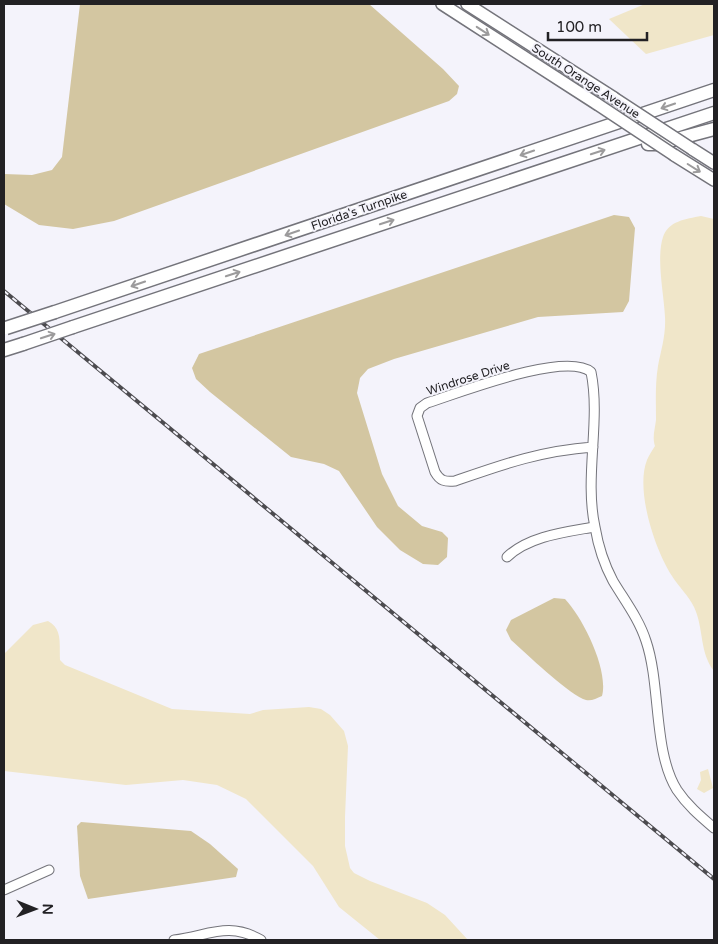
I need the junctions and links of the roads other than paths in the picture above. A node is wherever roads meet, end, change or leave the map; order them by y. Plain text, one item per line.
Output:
1 (442, 4) edge
2 (467, 4) edge
3 (714, 90) edge
4 (714, 113) edge
5 (714, 129) edge
6 (623, 144) junction
7 (714, 163) edge
8 (714, 180) edge
9 (5, 329) edge
10 (4, 350) edge
11 (592, 446) junction
12 (594, 527) junction
13 (508, 557) dead end
14 (714, 828) edge
15 (49, 870) dead end
16 (4, 890) edge
17 (174, 940) edge
18 (262, 940) edge

1 -> 8 main road, South Orange Avenue, bridge
2 - 7 main road, South Orange Avenue, bridge
3 -> 9 highway, Florida's Turnpike, bridge
4 - 6 highway, Florida's Turnpike
5 - 6 highway
10 -> 6 highway, Florida's Turnpike, bridge
11 - 11 street, Windrose Drive
11 - 12 street, Windrose Drive
12 - 13 street
12 - 14 street, Windrose Drive
15 - 16 street
17 - 18 street

